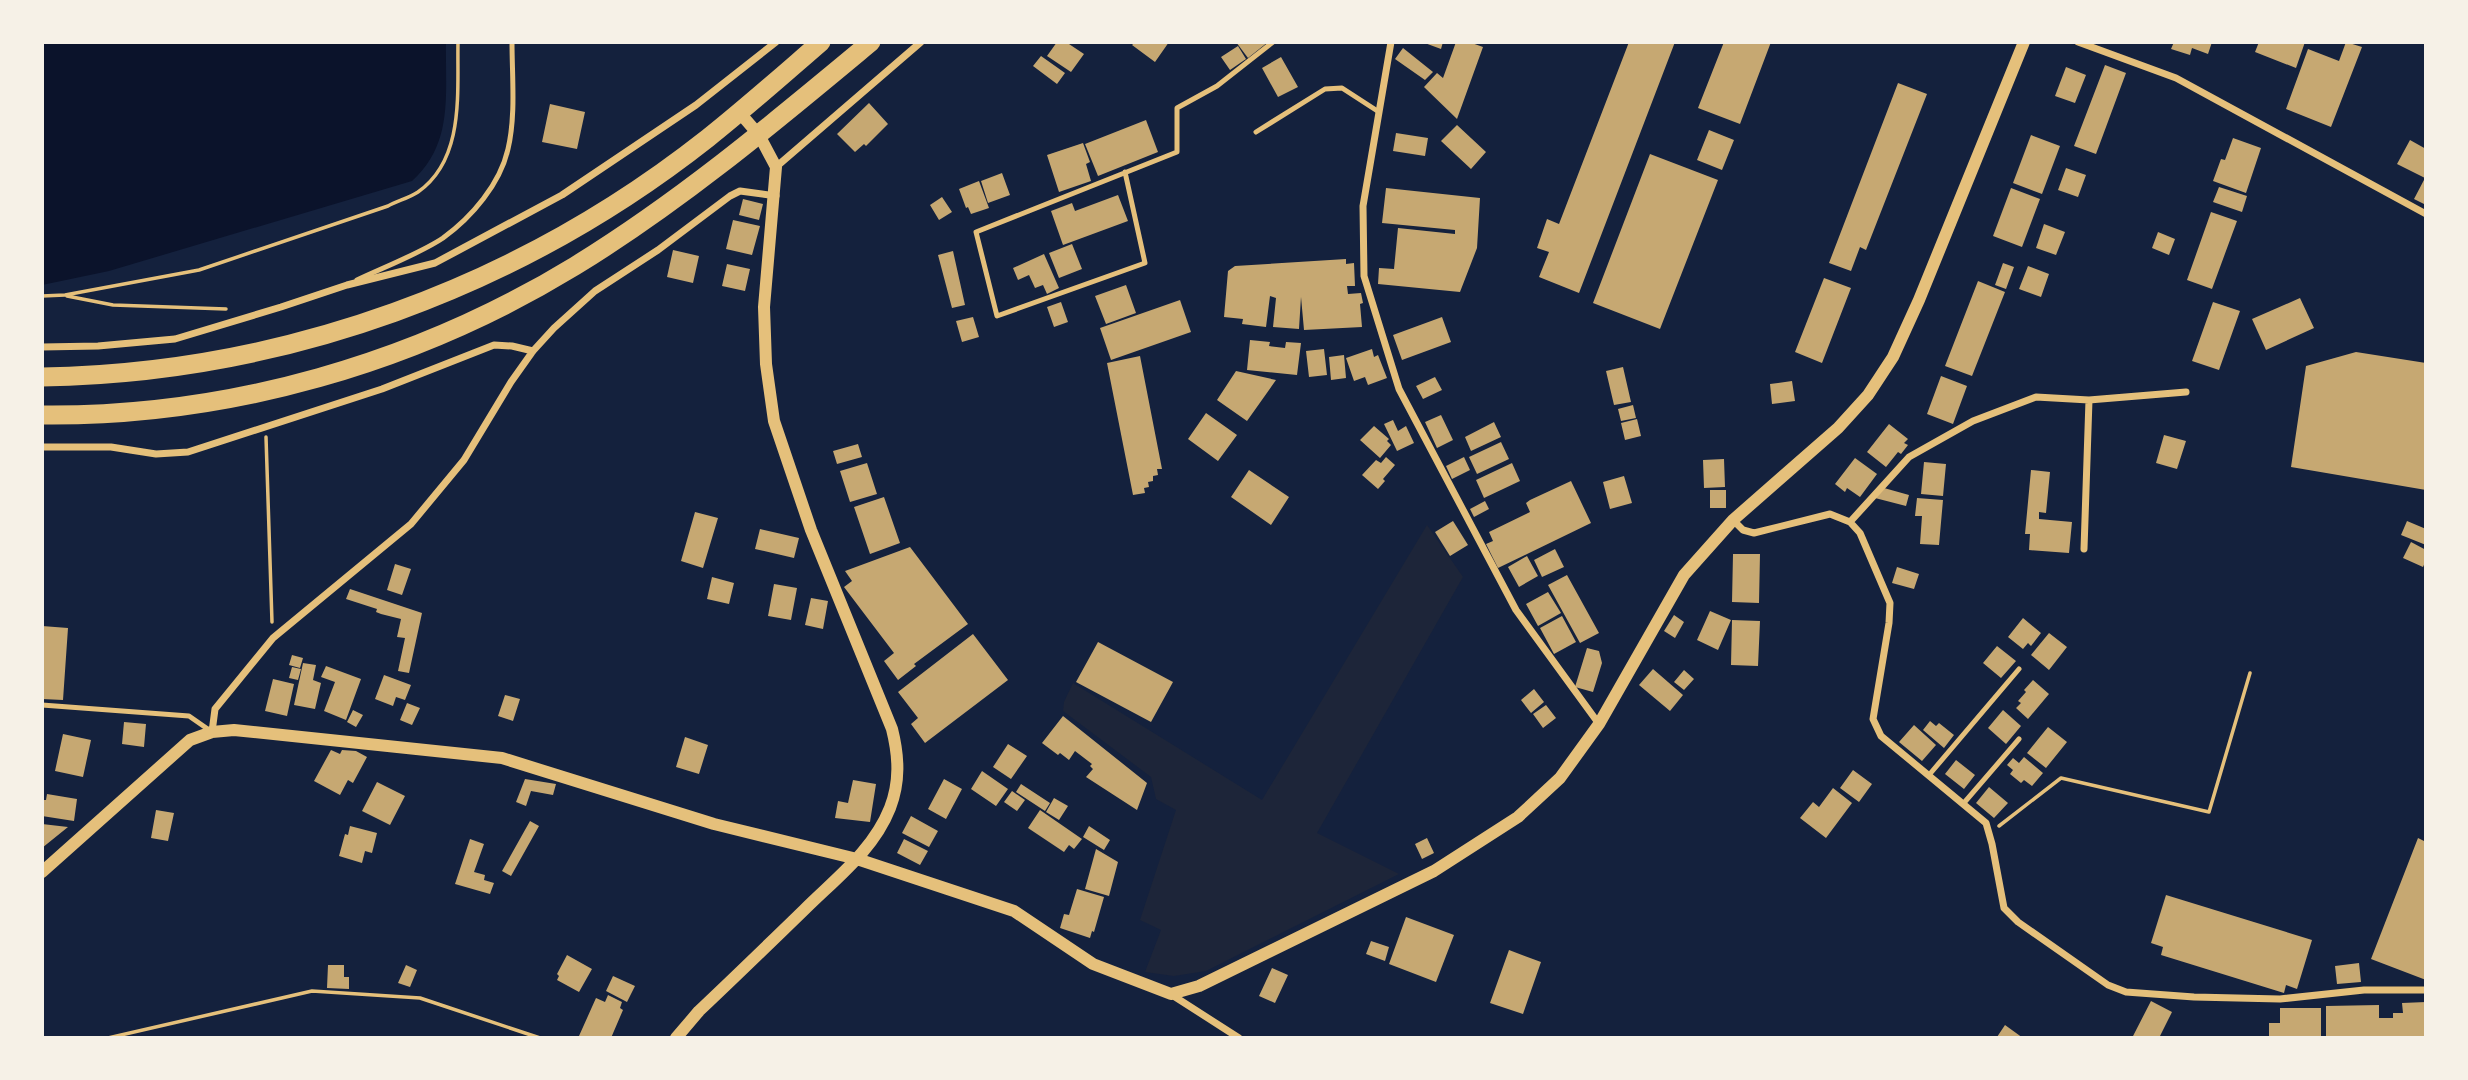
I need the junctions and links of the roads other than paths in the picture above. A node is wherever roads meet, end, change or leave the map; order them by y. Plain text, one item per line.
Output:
1 (512, 42) edge
2 (776, 42) edge
3 (821, 42) edge
4 (871, 42) edge
5 (921, 42) edge
6 (1273, 42) edge
7 (1391, 42) edge
8 (2024, 42) edge
9 (2078, 42) edge
10 (739, 112) junction
11 (1379, 113) junction
12 (1256, 132) dead end
13 (759, 135) junction
14 (776, 167) junction
15 (1125, 172) junction
16 (776, 196) junction
17 (2426, 214) edge
18 (346, 285) junction
19 (42, 347) edge
20 (533, 351) junction
21 (42, 377) edge
22 (2186, 392) dead end
23 (2089, 400) junction
24 (42, 415) edge
25 (42, 447) edge
26 (1733, 520) junction
27 (1850, 522) junction
28 (2084, 550) dead end
29 (2019, 669) dead end
30 (42, 705) edge
31 (1599, 724) junction
32 (212, 732) junction
33 (2019, 739) dead end
34 (1928, 775) junction
35 (1963, 804) junction
36 (857, 859) junction
37 (42, 872) edge
38 (2426, 990) edge
39 (1171, 994) junction
40 (676, 1038) edge
41 (1239, 1038) edge

1 - 18 lane
2 - 18 street
3 - 10 highway
4 - 13 highway
5 - 14 street
6 - 15 lane
7 - 11 street
8 - 26 street
9 - 17 street
10 - 13 street
10 - 21 highway
11 - 12 lane
11 - 31 street
13 - 14 street
13 - 24 highway
14 - 16 street
15 - 15 lane
16 - 20 street
16 - 36 street
18 - 19 street
20 - 25 street
20 - 32 street
22 - 23 street
23 - 27 street
23 - 28 street
26 - 27 street
26 - 31 street
27 - 34 street
29 - 34 lane
30 - 32 lane
31 - 39 street
32 - 36 street
32 - 37 street
33 - 35 lane
34 - 35 street
35 - 38 street
36 - 39 street
36 - 40 street
39 - 41 street

